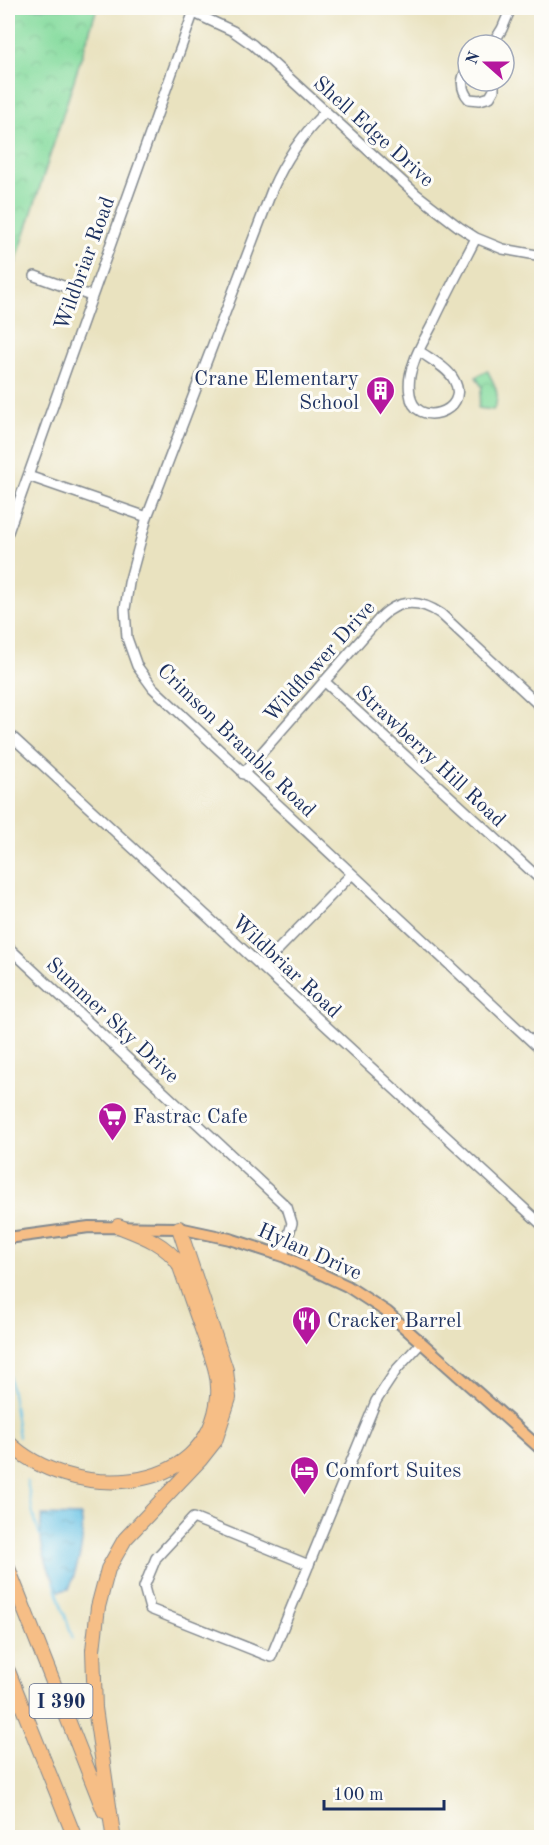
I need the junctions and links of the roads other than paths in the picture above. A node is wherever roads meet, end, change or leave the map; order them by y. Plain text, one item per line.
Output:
1 (511, 8) edge
2 (194, 10) edge
3 (500, 33) edge
4 (466, 93) edge
5 (492, 93) edge
6 (325, 112) junction
7 (476, 238) junction
8 (542, 256) edge
9 (35, 276) dead end
10 (91, 296) junction
11 (419, 351) junction
12 (28, 476) junction
13 (147, 517) junction
14 (8, 532) edge
15 (324, 681) junction
16 (542, 708) edge
17 (8, 733) edge
18 (243, 774) junction
19 (352, 874) junction
20 (542, 881) edge
21 (8, 947) edge
22 (261, 967) junction
23 (542, 1051) edge
24 (542, 1225) edge
25 (118, 1226) junction
26 (179, 1228) junction
27 (8, 1238) edge
28 (283, 1256) junction
29 (421, 1343) junction
30 (8, 1442) edge
31 (542, 1450) edge
32 (309, 1565) junction
33 (8, 1568) edge
34 (8, 1671) edge
35 (114, 1836) edge
36 (75, 1838) edge

1 - 3 street
2 - 6 street, Shell Edge Drive
2 - 10 street, Wildbriar Road
4 - 5 street
6 - 7 street, Shell Edge Drive
6 - 13 street, Crimson Bramble Road
7 - 8 street, Shell Edge Drive
7 - 11 street
9 - 10 street
10 - 12 street, Wildbriar Road
11 - 11 street
12 - 13 street
12 - 14 street, Wildbriar Road
13 - 18 street, Crimson Bramble Road
15 - 16 street, Wildflower Drive
15 - 18 street, Wildflower Drive
15 - 20 street, Strawberry Hill Road
17 - 22 street, Wildbriar Road
18 - 19 street, Crimson Bramble Road
19 - 22 street
19 - 23 street, Crimson Bramble Road
21 - 28 street, Summer Sky Drive
22 - 24 street, Wildbriar Road
25 - 26 main road, Hylan Drive
25 - 27 main road, Hylan Drive
25 - 30 highway
26 - 28 main road, Hylan Drive
26 - 35 highway
28 - 29 main road, Hylan Drive
29 - 31 main road, Hylan Drive
29 - 32 street
32 - 32 street
33 - 35 highway, I 390
34 - 36 highway, I 390

